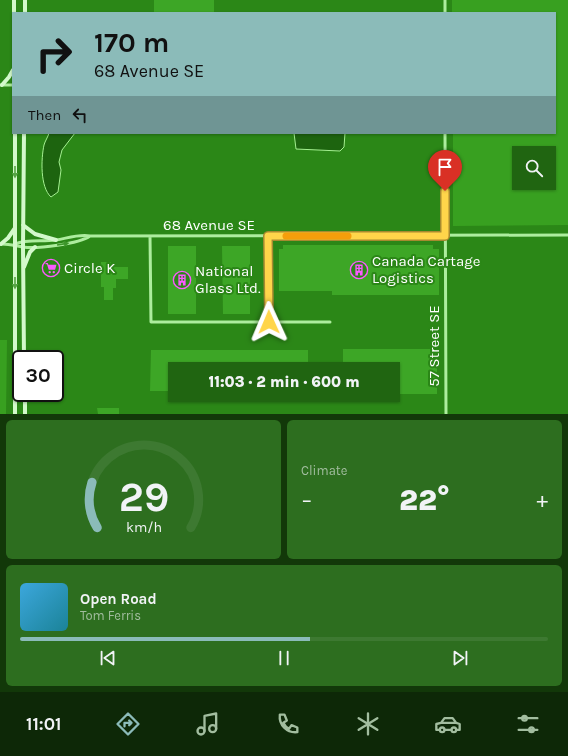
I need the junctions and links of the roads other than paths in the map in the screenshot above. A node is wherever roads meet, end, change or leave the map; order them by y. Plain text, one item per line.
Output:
1 (14, 0) edge
2 (25, 0) edge
3 (445, 0) edge
4 (14, 12) edge
5 (25, 12) edge
6 (445, 12) edge
7 (12, 72) edge
8 (1, 85) edge
9 (12, 85) edge
10 (15, 134) edge
11 (24, 134) edge
12 (445, 134) edge
13 (23, 225) junction
14 (15, 227) junction
15 (90, 236) junction
16 (150, 236) junction
17 (268, 236) junction
18 (445, 236) junction
19 (568, 236) edge
20 (56, 240) junction
21 (23, 241) junction
22 (1, 244) edge
23 (15, 244) junction
24 (23, 247) junction
25 (35, 247) junction
26 (23, 267) junction
27 (269, 322) junction
28 (330, 322) dead end
29 (24, 350) edge
30 (25, 402) edge
31 (15, 414) edge
32 (25, 414) edge
33 (446, 414) edge

1 - 4 main road
2 - 5 main road
3 - 6 street
7 - 8 main road
8 - 9 street
10 -> 14 main road
11 - 13 main road
12 - 18 street, 57 Street SE
13 - 20 main road
13 - 21 main road
14 - 22 main road
14 - 23 main road
15 - 16 street, 68 Avenue SE
15 - 20 street, 68 Avenue SE
25 -> 15 street, 68 Avenue SE
16 - 17 street, 68 Avenue SE
16 - 27 street
17 - 18 street, 68 Avenue SE
17 - 27 street
18 - 19 street, 68 Avenue SE
18 - 33 street, 57 Street SE
20 - 21 street, 68 Avenue SE
21 - 23 street, 68 Avenue SE
21 - 24 main road
22 - 23 street, 68 Avenue SE
23 - 24 street, 68 Avenue SE
23 -> 31 main road
24 - 25 street, 68 Avenue SE
24 - 26 main road
25 - 26 main road
26 - 29 main road
27 - 28 street
30 - 32 main road

